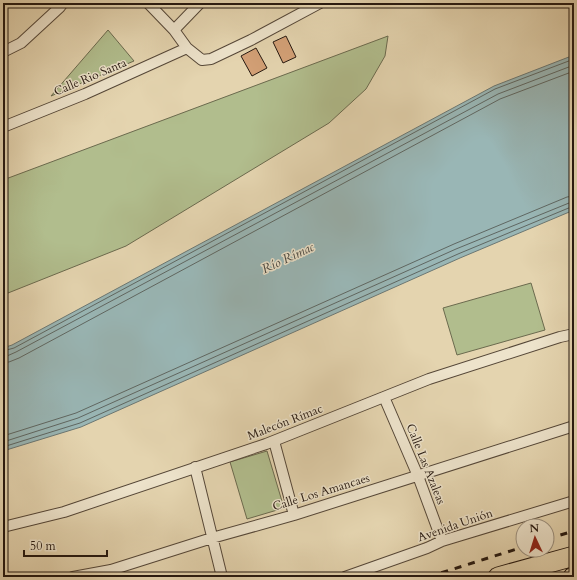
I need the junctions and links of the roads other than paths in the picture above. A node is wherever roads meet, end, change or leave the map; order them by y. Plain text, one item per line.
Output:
1 (63, 3) edge
2 (148, 3) edge
3 (200, 3) edge
4 (320, 3) edge
5 (174, 30) junction
6 (187, 48) junction
7 (3, 52) edge
8 (3, 127) edge
9 (574, 334) edge
10 (384, 397) junction
11 (574, 426) edge
12 (274, 441) junction
13 (195, 468) junction
14 (418, 476) junction
15 (574, 501) edge
16 (294, 515) junction
17 (3, 527) edge
18 (212, 538) junction
19 (442, 541) junction
20 (574, 556) edge
21 (73, 577) edge
22 (222, 577) edge
23 (345, 577) edge
24 (498, 577) edge

1 - 7 street
2 - 5 street
3 - 5 street
4 - 6 street
5 - 6 street
6 - 8 street, Calle Rio Santa
9 - 10 street, Malecón Rímac
10 - 12 street, Malecón Rímac
10 - 14 street, Calle Las Azaleas
11 - 14 street, Calle Los Amancaes
12 - 13 street, Malecón Rímac
12 - 16 street
13 - 17 street, Malecón Rímac
13 - 18 street
14 - 16 street, Calle Los Amancaes
14 - 19 street, Calle Las Azaleas
15 - 19 street, Avenida Unión
16 - 18 street, Calle Los Amancaes
18 - 21 street, Calle Los Amancaes
18 - 22 street
19 - 23 street, Avenida Unión
20 - 24 highway

